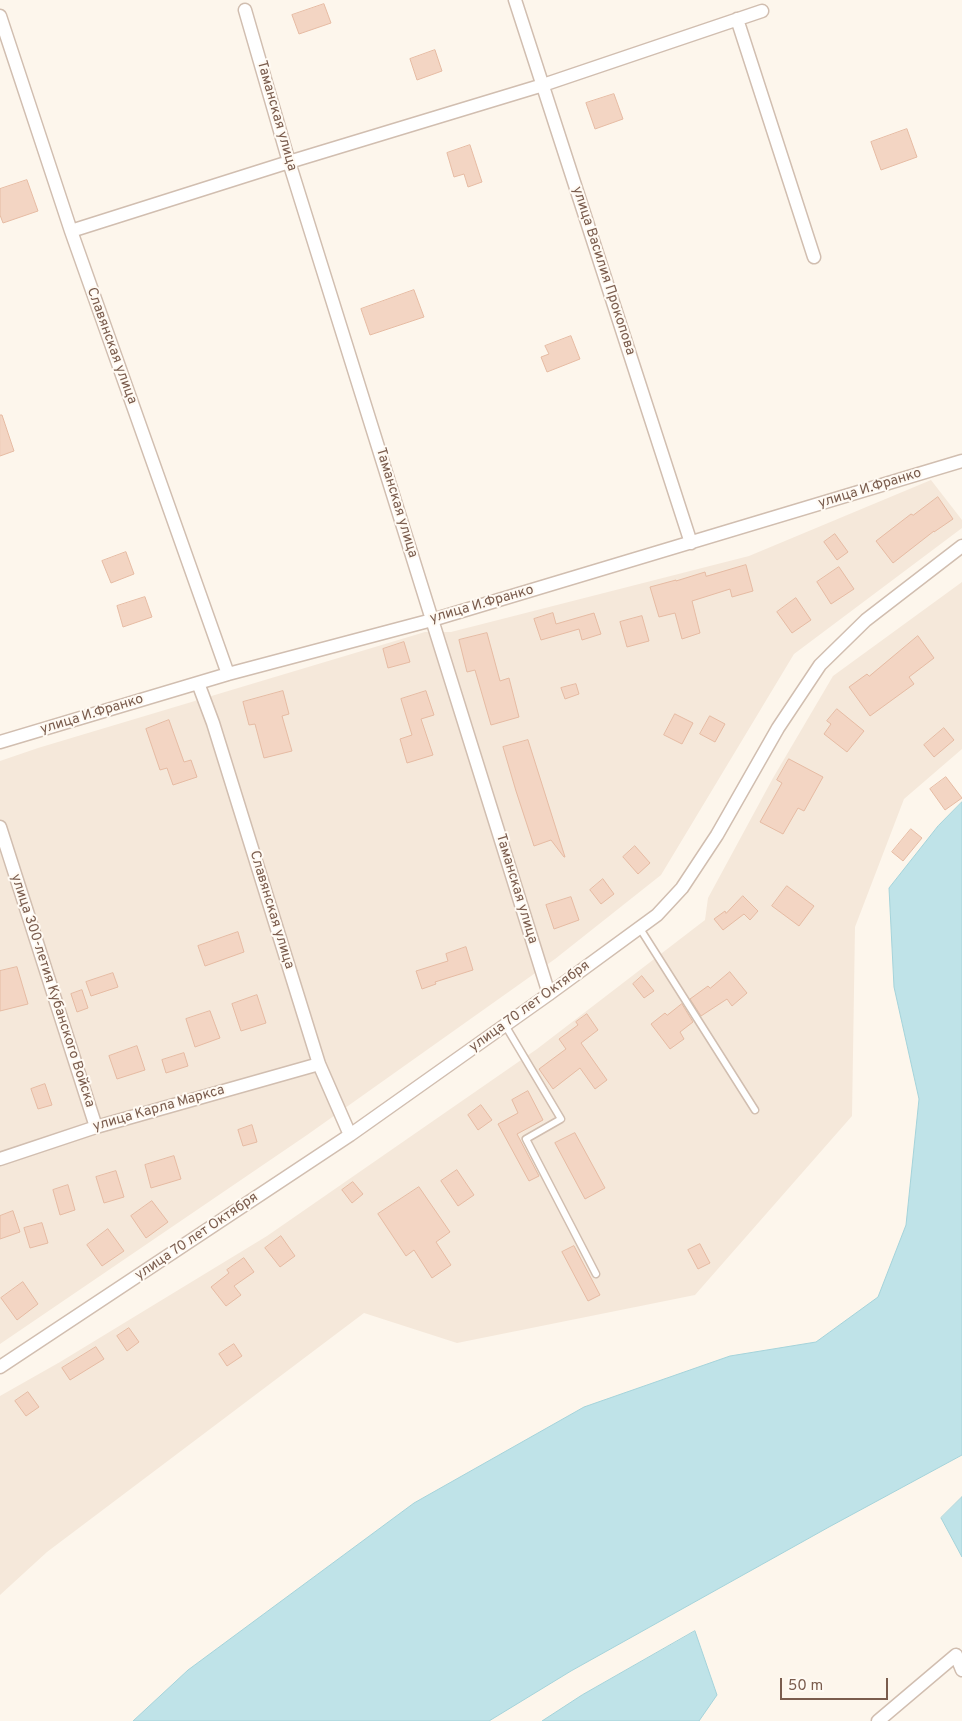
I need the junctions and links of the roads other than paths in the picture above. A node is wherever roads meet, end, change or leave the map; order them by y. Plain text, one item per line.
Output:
1 (515, 0) edge
2 (245, 10) dead end
3 (762, 11) dead end
4 (0, 16) edge
5 (737, 19) junction
6 (543, 85) junction
7 (289, 162) junction
8 (70, 231) junction
9 (814, 257) dead end
10 (962, 461) edge
11 (691, 543) junction
12 (962, 546) edge
13 (432, 620) junction
14 (228, 674) junction
15 (198, 683) junction
16 (0, 742) edge
17 (0, 827) edge
18 (639, 927) junction
19 (549, 994) junction
20 (505, 1025) junction
21 (318, 1064) junction
22 (755, 1110) dead end
23 (96, 1127) junction
24 (350, 1134) junction
25 (0, 1159) edge
26 (596, 1274) dead end
27 (0, 1367) edge
28 (962, 1670) edge
29 (878, 1721) edge

1 - 6 street, улица Василия Прокопова
2 - 7 street, Таманская улица
3 - 5 street
4 - 8 street, Славянская улица
5 - 6 street
5 - 9 street
6 - 7 street
6 - 11 street, улица Василия Прокопова
7 - 8 street
7 - 13 street, Таманская улица
8 - 14 street, Славянская улица
10 - 11 street, улица И.Франко
11 - 13 street, улица И.Франко
12 - 18 street, улица 70 лет Октября
13 - 14 street, улица И.Франко
13 - 19 street, Таманская улица
14 - 15 street, улица И.Франко
15 - 16 street, улица И.Франко
15 - 21 street, Славянская улица
17 - 23 street, улица 300-летия Кубанского Войска
18 - 19 street, улица 70 лет Октября
18 - 22 lane
19 - 20 street, улица 70 лет Октября
20 - 24 street, улица 70 лет Октября
20 - 26 lane
21 - 23 street, улица Карла Маркса
21 - 24 street, Славянская улица
23 - 25 street, улица Карла Маркса
24 - 27 street, улица 70 лет Октября
28 - 29 street

